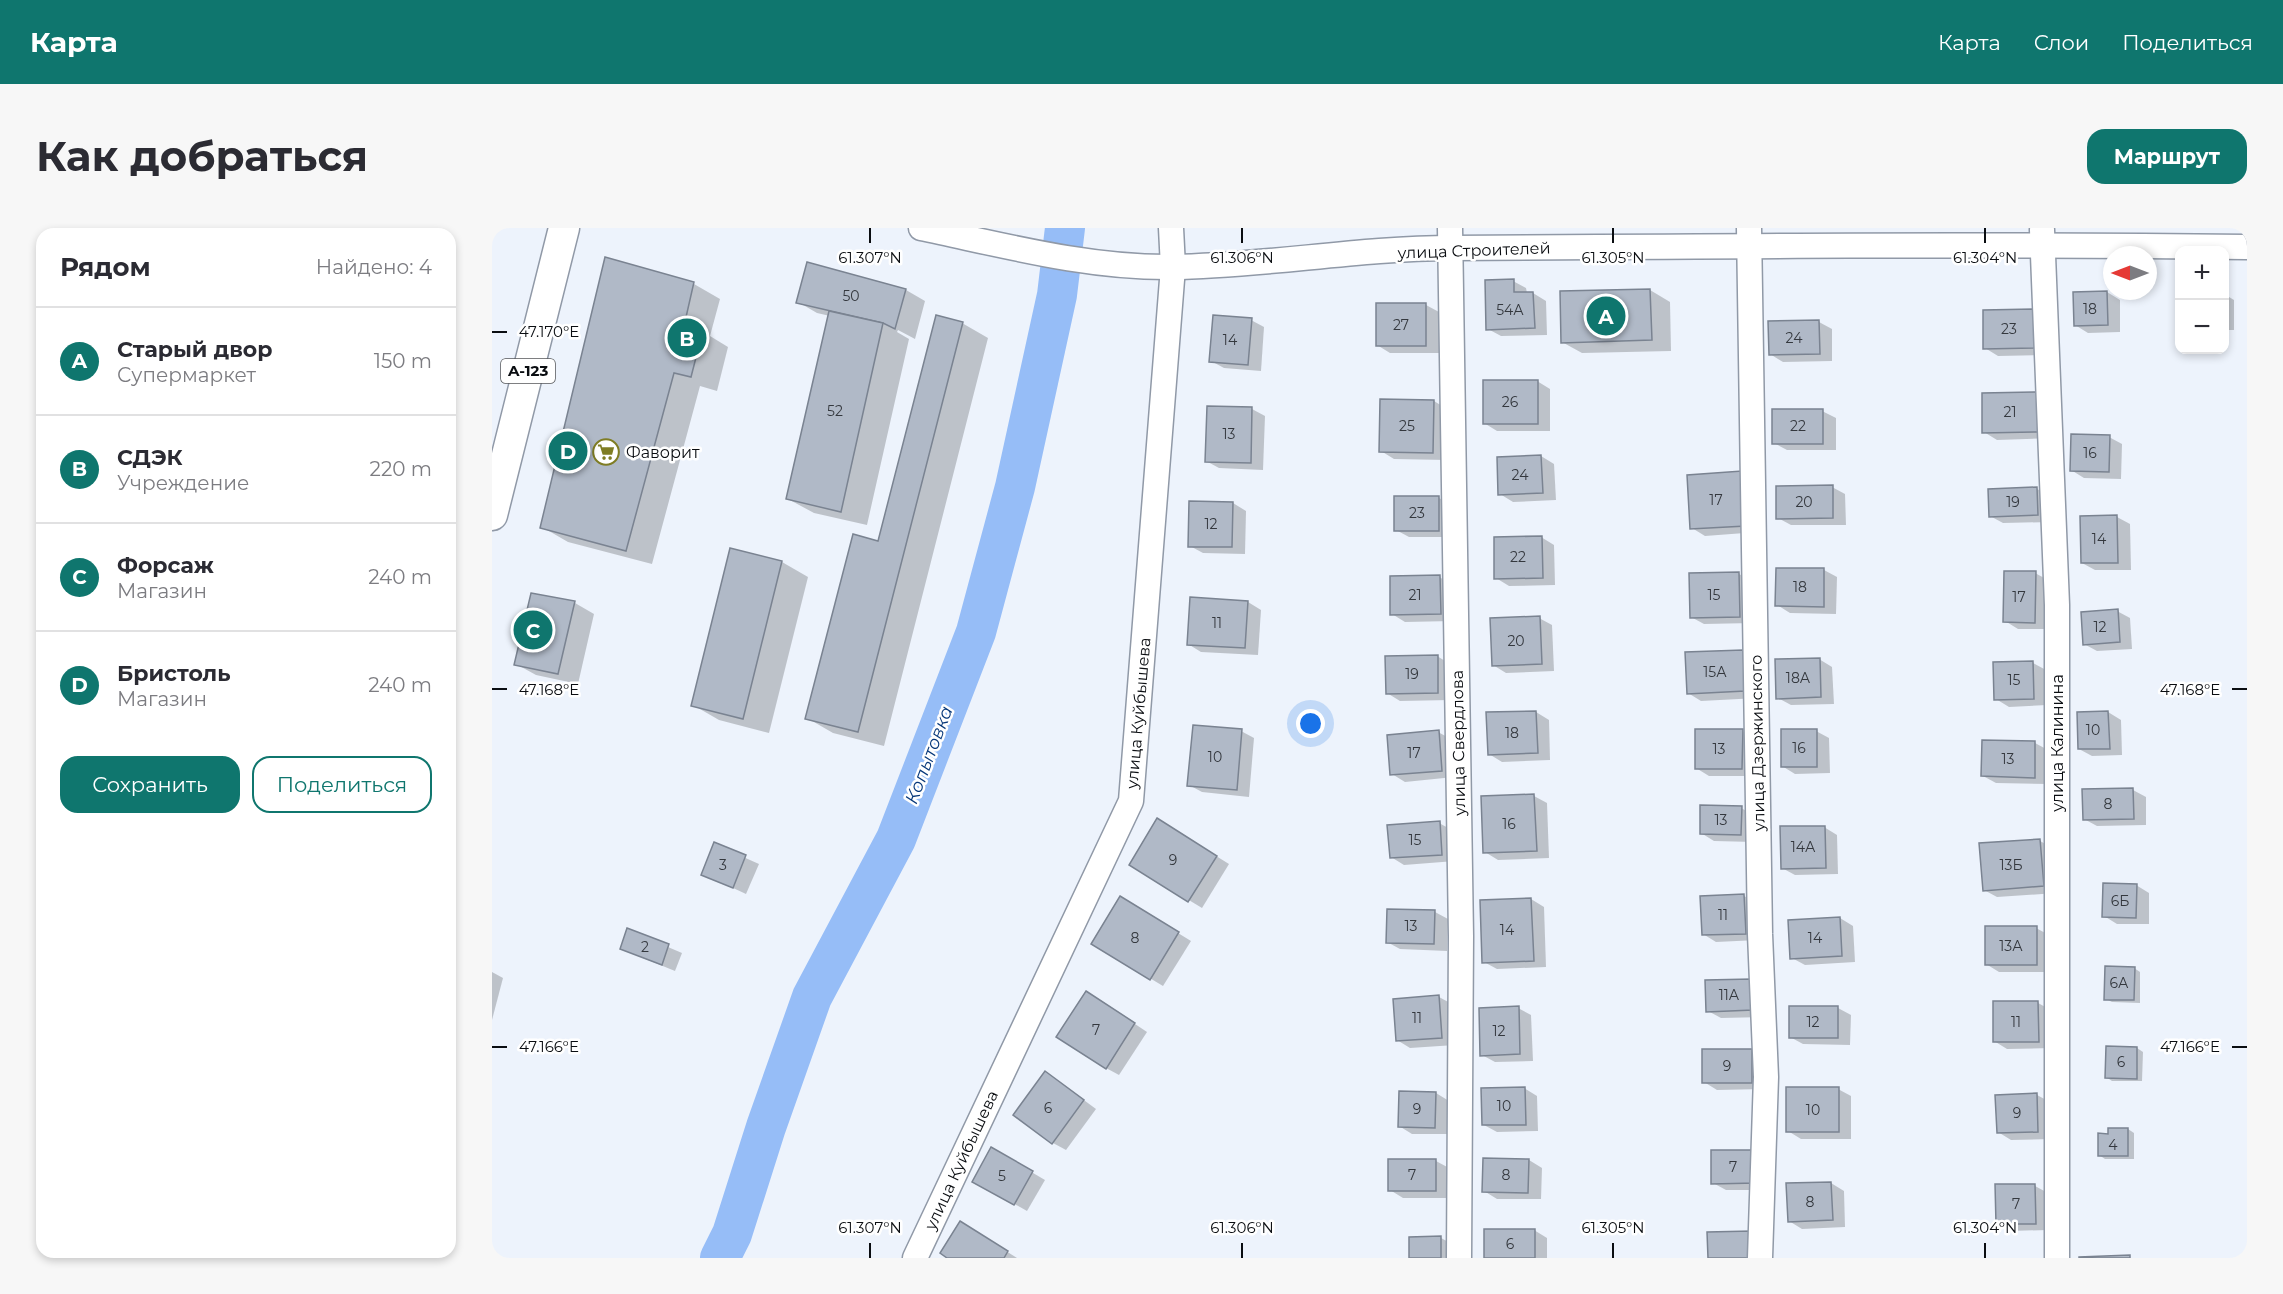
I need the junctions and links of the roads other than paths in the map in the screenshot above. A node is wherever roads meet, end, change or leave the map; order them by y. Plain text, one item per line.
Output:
1 (564, 228) edge
2 (921, 228) edge
3 (1171, 228) edge
4 (2042, 236) edge
5 (1450, 238) edge
6 (1749, 238) edge
7 (2247, 247) edge
8 (1173, 267) junction
9 (492, 515) edge
10 (915, 1258) edge
11 (1459, 1258) edge
12 (1760, 1258) edge
13 (2057, 1258) edge

1 - 9 main road, А-123
2 - 8 street, улица Строителей
3 - 8 street, улица Куйбышева
4 - 6 street, улица Строителей
4 - 7 street, улица Строителей
4 - 13 street, улица Калинина
5 - 6 street, улица Строителей
5 - 8 street, улица Строителей
5 - 11 street, улица Свердлова
6 - 12 street, улица Дзержинского
8 - 10 street, улица Куйбышева

